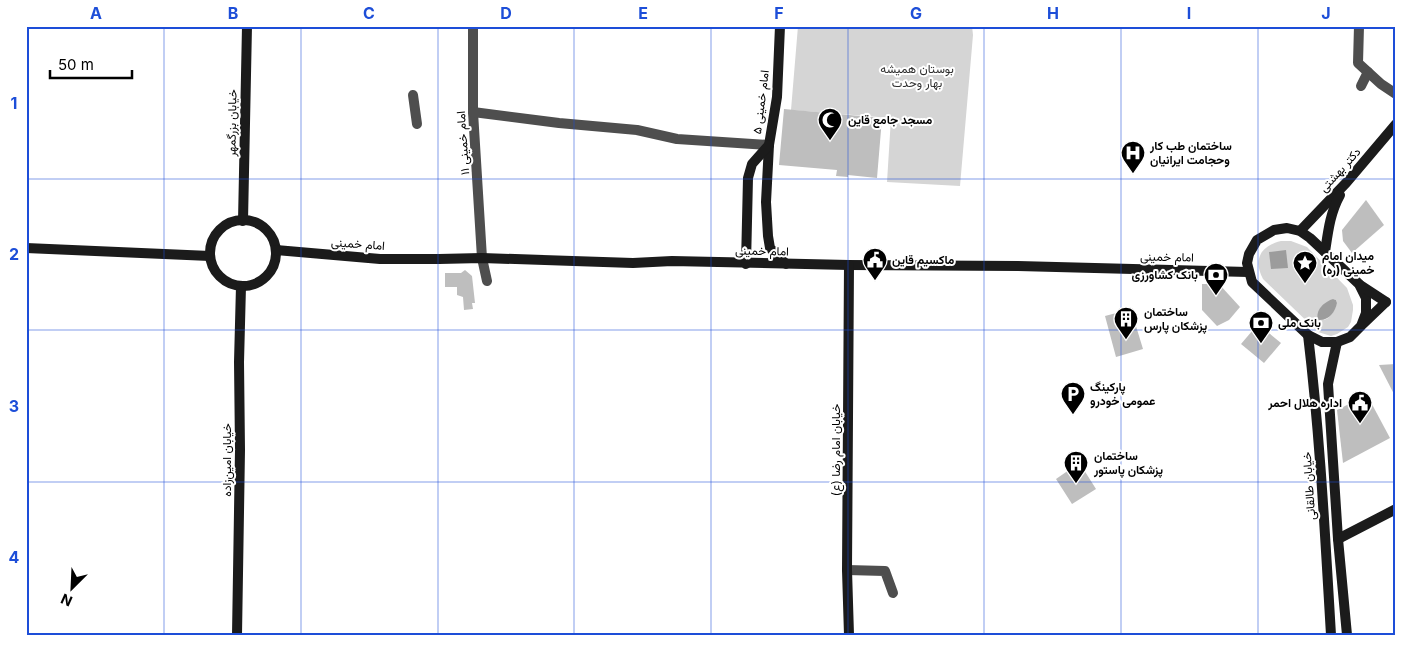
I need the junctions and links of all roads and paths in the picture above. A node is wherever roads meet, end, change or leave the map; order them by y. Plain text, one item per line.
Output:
1 (247, 26) edge
2 (473, 26) edge
3 (780, 26) edge
4 (1359, 26) edge
5 (1368, 72) junction
6 (1361, 86) dead end
7 (1396, 94) edge
8 (413, 96) dead end
9 (473, 112) junction
10 (417, 124) dead end
11 (1396, 124) edge
12 (769, 145) junction
13 (1346, 183) junction
14 (243, 221) junction
15 (1300, 231) junction
16 (26, 248) edge
17 (276, 250) junction
18 (1325, 252) junction
19 (210, 256) junction
20 (482, 258) junction
21 (746, 264) junction
22 (786, 264) junction
23 (849, 265) junction
24 (1248, 272) junction
25 (487, 281) dead end
26 (1359, 284) junction
27 (241, 286) junction
28 (1391, 302) edge
29 (1361, 326) junction
30 (1308, 335) junction
31 (1337, 342) junction
32 (1396, 509) edge
33 (1338, 539) junction
34 (847, 570) junction
35 (893, 593) dead end
36 (237, 635) edge
37 (849, 635) edge
38 (1331, 635) edge
39 (1347, 635) edge

1 - 14 main road, خیابان بزرگمهر
2 - 9 street, امام خمینی ۱۱
3 - 12 main road, امام خمینی ۵
4 - 5 street
5 - 6 street
5 - 7 street
8 - 10 street
9 - 12 street
9 - 20 street, امام خمینی ۱۱
11 - 13 main road, دکتر بهشتی
12 - 21 main road, امام خمینی ۵
12 - 22 main road
13 - 15 main road, دکتر بهشتی
13 - 18 main road
14 - 17 main road
14 - 19 main road
15 - 18 main road
15 - 24 main road
16 - 19 main road
17 - 20 main road, امام خمینی
17 - 27 main road
18 - 26 main road
19 - 27 main road
20 - 21 main road, امام خمینی
20 - 25 street, امام خمینی ۱۱
21 - 22 main road, امام خمینی
22 - 23 main road, امام خمینی
23 - 24 main road, امام خمینی
23 - 34 main road, خیابان امام رضا (ع)
24 - 30 main road
26 - 28 main road
26 - 29 main road
27 - 36 main road, خیابان امین‌زاده
28 - 29 main road
29 - 31 main road
30 - 31 main road
30 - 38 main road, خیابان طالقانی
31 - 33 main road, خیابان طالقانی
32 - 33 main road
33 - 39 main road, خیابان طالقانی
34 - 35 street
34 - 37 main road, خیابان امام رضا (ع)

